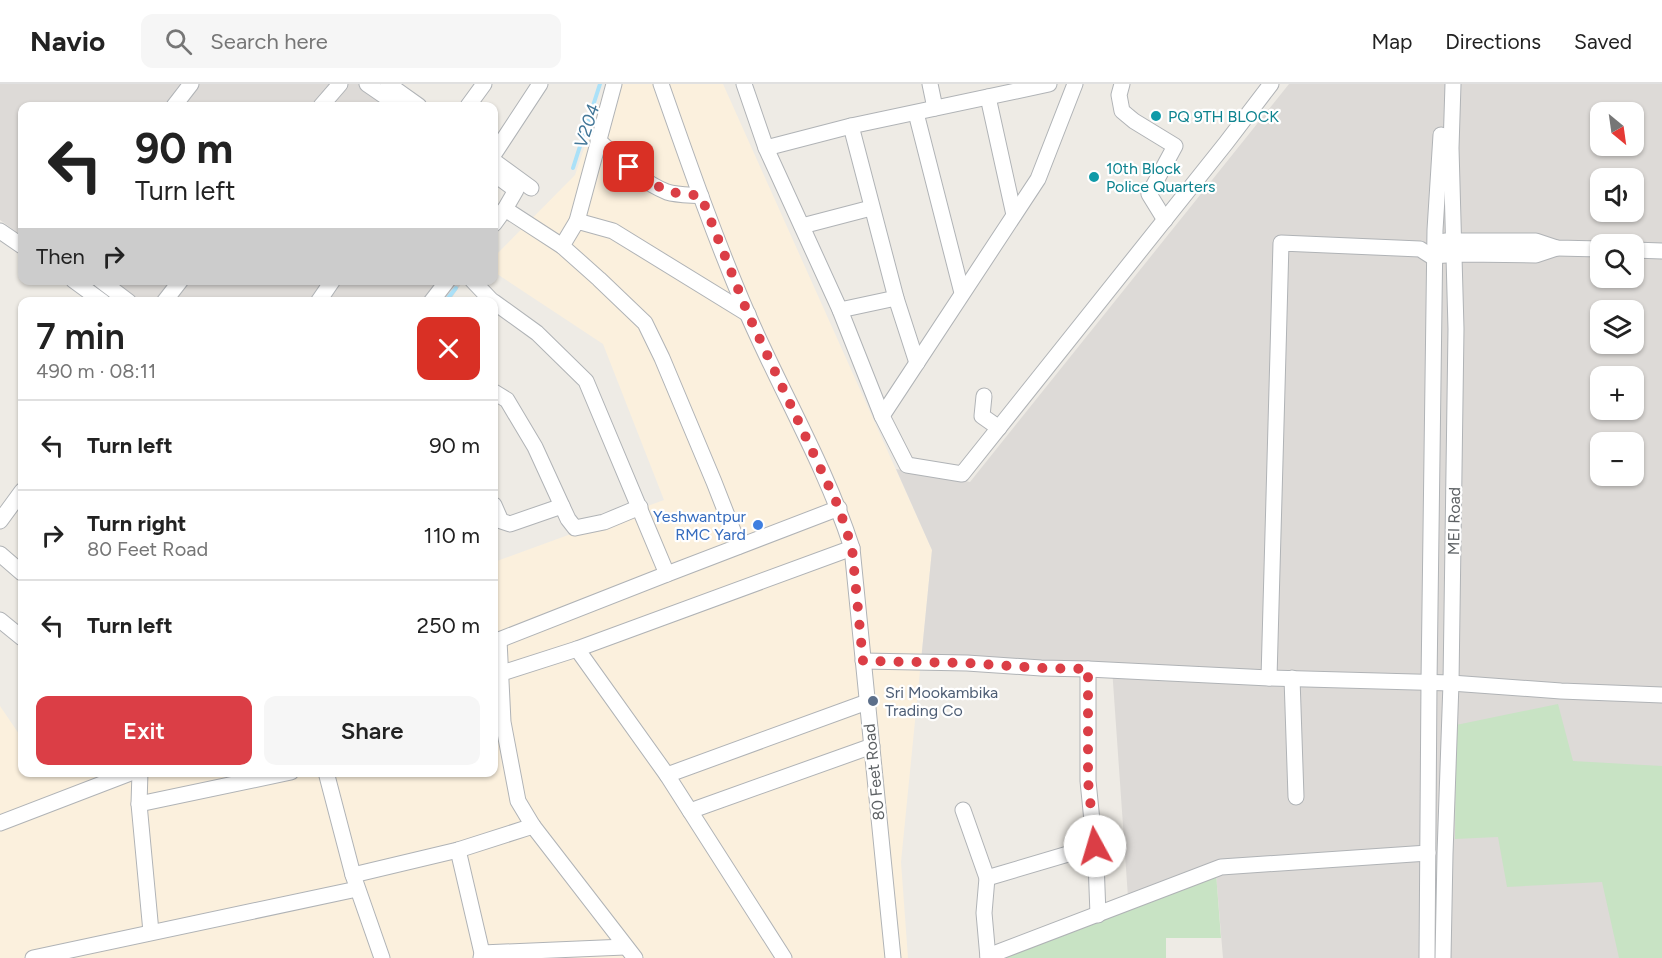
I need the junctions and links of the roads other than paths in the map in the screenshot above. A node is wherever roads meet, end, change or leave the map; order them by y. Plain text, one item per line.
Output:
1 (191, 84) edge
2 (340, 84) edge
3 (367, 84) edge
4 (484, 84) edge
5 (540, 84) edge
6 (614, 84) edge
7 (661, 84) edge
8 (744, 84) edge
9 (930, 84) edge
10 (1049, 84) edge
11 (1075, 84) edge
12 (1122, 84) edge
13 (1271, 84) edge
14 (1443, 84) edge
15 (1453, 84) edge
16 (394, 86) edge
17 (988, 97) junction
18 (177, 102) edge
19 (324, 102) edge
20 (393, 102) edge
21 (414, 102) edge
22 (471, 102) edge
23 (935, 108) junction
24 (916, 113) junction
25 (851, 126) junction
26 (598, 140) junction
27 (498, 148) edge
28 (766, 148) junction
29 (498, 164) edge
30 (498, 177) edge
31 (531, 188) dead end
32 (701, 196) junction
33 (871, 208) junction
34 (505, 209) junction
35 (1014, 215) junction
36 (498, 219) edge
37 (1165, 220) junction
38 (577, 221) junction
39 (802, 226) junction
40 (0, 231) edge
41 (18, 243) edge
42 (562, 246) junction
43 (1453, 247) junction
44 (1435, 249) junction
45 (1590, 249) edge
46 (1644, 251) edge
47 (1662, 252) edge
48 (79, 285) edge
49 (107, 285) edge
50 (177, 285) edge
51 (444, 285) edge
52 (476, 285) edge
53 (962, 293) junction
54 (96, 297) edge
55 (122, 297) edge
56 (168, 297) edge
57 (435, 297) edge
58 (487, 297) edge
59 (896, 298) junction
60 (498, 308) edge
61 (840, 310) junction
62 (748, 314) junction
63 (916, 363) junction
64 (498, 394) edge
65 (984, 396) dead end
66 (882, 416) junction
67 (999, 428) junction
68 (18, 496) edge
69 (561, 506) junction
70 (640, 507) junction
71 (839, 508) junction
72 (498, 514) edge
73 (0, 521) edge
74 (739, 546) junction
75 (852, 548) junction
76 (0, 554) edge
77 (18, 570) edge
78 (667, 574) junction
79 (0, 620) edge
80 (18, 635) edge
81 (498, 640) edge
82 (577, 649) junction
83 (498, 654) edge
84 (863, 661) junction
85 (1088, 669) junction
86 (501, 673) junction
87 (1269, 678) junction
88 (1292, 678) junction
89 (1429, 682) junction
90 (1451, 683) junction
91 (1662, 695) edge
92 (867, 702) junction
93 (498, 723) edge
94 (872, 746) junction
95 (667, 775) junction
96 (120, 777) edge
97 (140, 777) edge
98 (267, 777) edge
99 (327, 777) edge
100 (1296, 797) dead end
101 (139, 804) junction
102 (690, 810) junction
103 (963, 810) dead end
104 (0, 823) edge
105 (533, 826) junction
106 (1095, 846) junction
107 (458, 850) junction
108 (1428, 854) junction
109 (987, 878) junction
110 (355, 882) junction
111 (1098, 915) junction
112 (151, 932) junction
113 (630, 953) edge
114 (482, 955) edge
115 (988, 957) edge
116 (33, 958) edge
117 (382, 958) edge
118 (784, 958) edge
119 (893, 958) edge
120 (1427, 958) edge
121 (1443, 958) edge

1 - 18 street
2 - 19 street
3 - 20 street
4 - 22 street
5 - 27 street
6 - 26 street
7 - 32 street, 80 Feet Road
8 - 28 street
9 - 23 street
10 - 17 street
11 - 35 street
12 - 37 street
13 - 37 street
14 - 44 street, MEI Road
15 - 43 street, MEI Road
16 - 21 street
17 - 23 street
17 - 35 street
23 - 24 street
24 - 25 street
24 - 53 street
25 - 28 street
25 - 33 street
26 - 32 street
26 - 38 street
28 - 39 street
29 - 31 street
30 - 34 street
32 - 62 street, 80 Feet Road
33 - 39 street
33 - 59 street
34 - 36 street
34 - 42 street
35 - 53 street
37 - 67 street
38 - 42 street
38 - 62 street
39 - 61 street
40 - 41 street
42 - 74 street
43 - 44 street
43 - 45 street
43 - 90 street, MEI Road
44 - 87 street
44 - 89 street, MEI Road
46 - 47 street
48 - 54 street
49 - 55 street
50 - 56 street
51 - 57 street
52 - 58 street
53 - 63 street
59 - 61 street
59 - 63 street
60 - 70 street
61 - 66 street
62 - 71 street, 80 Feet Road
63 - 66 street
64 - 69 street
65 - 67 street
66 - 67 street
68 - 73 street
69 - 70 street
69 - 72 street
70 - 78 street
71 - 74 street
71 - 75 street, 80 Feet Road
74 - 78 street
75 - 82 street
75 - 84 street, 80 Feet Road
76 - 77 street
78 - 81 street
79 - 80 street
82 - 86 street
82 - 95 street
83 - 86 street
84 - 85 street
84 - 92 street, 80 Feet Road
85 - 87 street
85 - 106 street
86 - 93 street
87 - 88 street
88 - 89 street
88 - 100 street
89 - 90 street
89 - 108 street, MEI Road
90 - 91 street
90 - 121 street, MEI Road
92 - 94 street, 80 Feet Road
92 - 95 street
93 - 105 street
94 - 102 street
94 - 119 street, 80 Feet Road
95 - 102 street
96 - 104 street
97 - 101 street
98 - 101 street
99 - 110 street
101 - 112 street
102 - 118 street
103 - 109 street
105 - 107 street
105 - 113 street
106 - 109 street
106 - 111 street
107 - 110 street
107 - 114 street
108 - 111 street
108 - 120 street, MEI Road
109 - 115 street
110 - 112 street
110 - 117 street
111 - 115 street
112 - 116 street
113 - 114 street

